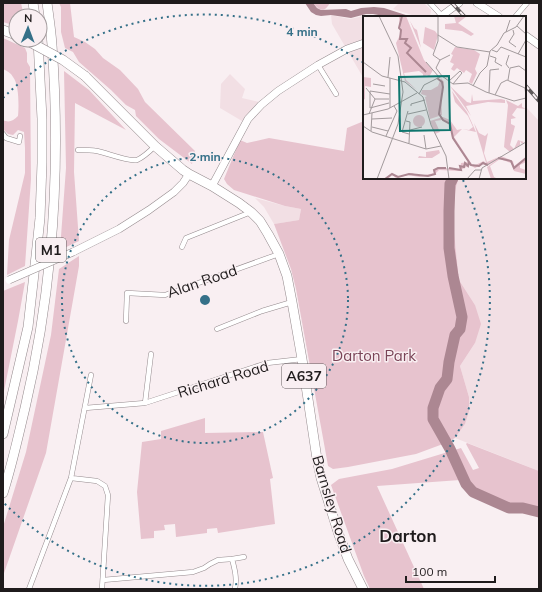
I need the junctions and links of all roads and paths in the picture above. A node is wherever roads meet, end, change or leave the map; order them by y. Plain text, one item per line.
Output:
1 (47, 3) edge
2 (430, 3) edge
3 (459, 3) edge
4 (477, 3) edge
5 (527, 3) edge
6 (440, 16) edge
7 (497, 16) edge
8 (516, 16) edge
9 (526, 36) edge
10 (363, 42) edge
11 (539, 45) edge
12 (38, 48) edge
13 (41, 48) edge
14 (318, 65) junction
15 (336, 94) dead end
16 (3, 134) edge
17 (20, 136) dead end
18 (155, 146) junction
19 (78, 150) dead end
20 (189, 174) junction
21 (212, 186) junction
22 (251, 212) junction
23 (182, 247) dead end
24 (279, 254) junction
25 (6, 281) edge
26 (292, 302) junction
27 (126, 321) dead end
28 (216, 329) dead end
29 (151, 354) dead end
30 (302, 359) junction
31 (91, 375) dead end
32 (145, 403) junction
33 (85, 408) junction
34 (3, 434) edge
35 (71, 478) junction
36 (3, 493) edge
37 (244, 557) dead end
38 (232, 559) junction
39 (102, 580) junction
40 (29, 589) edge
41 (102, 589) edge
42 (235, 589) edge
43 (363, 589) edge

1 - 36 highway, M1
2 - 6 street
3 - 6 main road
4 - 7 main road
5 - 8 street
9 - 11 main road
10 - 14 main road
12 - 34 highway, M1
13 - 18 highway, A637, bridge
14 - 15 street
14 - 21 main road
16 - 17 street
18 - 19 street
18 - 20 highway, A637
20 - 21 highway, A637
20 - 25 main road, bridge
21 - 22 highway, Barnsley Road / A637
22 - 23 street
22 - 24 highway, Barnsley Road / A637
24 - 26 highway, Barnsley Road / A637
24 - 27 street, Alan Road
26 - 28 street
26 - 30 highway, Barnsley Road / A637
29 - 32 street
30 - 32 street, Richard Road
30 - 43 highway, Barnsley Road / A637
31 - 33 street
32 - 33 street, Richard Road
33 - 35 street
35 - 39 street
35 - 40 street
37 - 38 street
38 - 39 street
38 - 42 street
39 - 41 street

